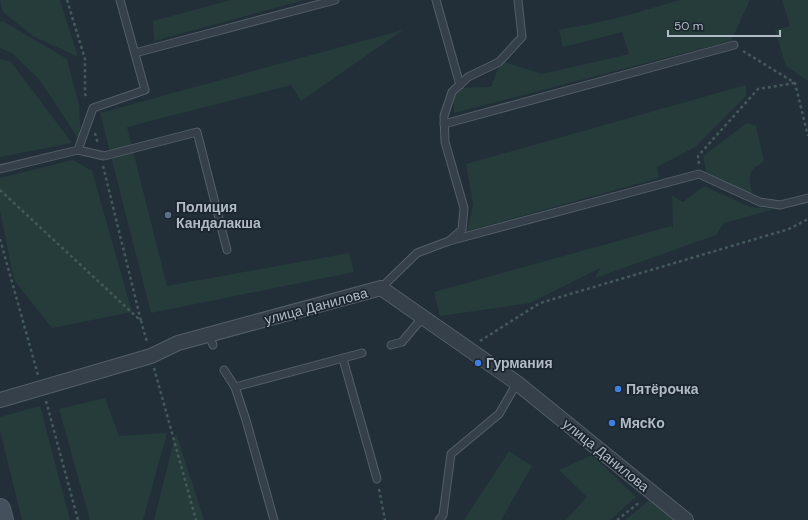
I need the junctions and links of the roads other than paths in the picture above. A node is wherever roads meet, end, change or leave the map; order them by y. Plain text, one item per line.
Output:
1 (120, 0) edge
2 (335, 0) edge
3 (436, 0) edge
4 (518, 0) edge
5 (734, 45) road end
6 (135, 53) junction
7 (460, 85) junction
8 (444, 124) junction
9 (78, 150) junction
10 (0, 169) edge
11 (808, 198) edge
12 (449, 242) junction
13 (227, 250) dead end
14 (381, 288) junction
15 (423, 317) junction
16 (391, 345) dead end
17 (362, 353) dead end
18 (344, 359) junction
19 (224, 370) dead end
20 (517, 383) junction
21 (235, 387) junction
22 (0, 400) edge
23 (377, 479) road end
24 (0, 509) edge
25 (3, 520) edge
26 (274, 520) edge
27 (439, 520) edge
28 (686, 520) edge

1 - 6 lane
2 - 6 lane
3 - 7 lane
4 - 7 lane
5 - 8 lane
6 - 9 lane
7 - 8 lane
8 - 12 lane
9 - 10 lane
9 - 13 lane
11 - 12 lane
12 - 14 lane
14 - 15 street, улица Данилова
14 - 22 street, улица Данилова
15 - 16 lane
15 - 20 street, улица Данилова
17 - 18 lane
18 - 21 lane
18 - 23 lane
19 - 21 lane
20 - 27 lane
20 - 28 street, улица Данилова
21 - 26 lane
24 - 25 main road

